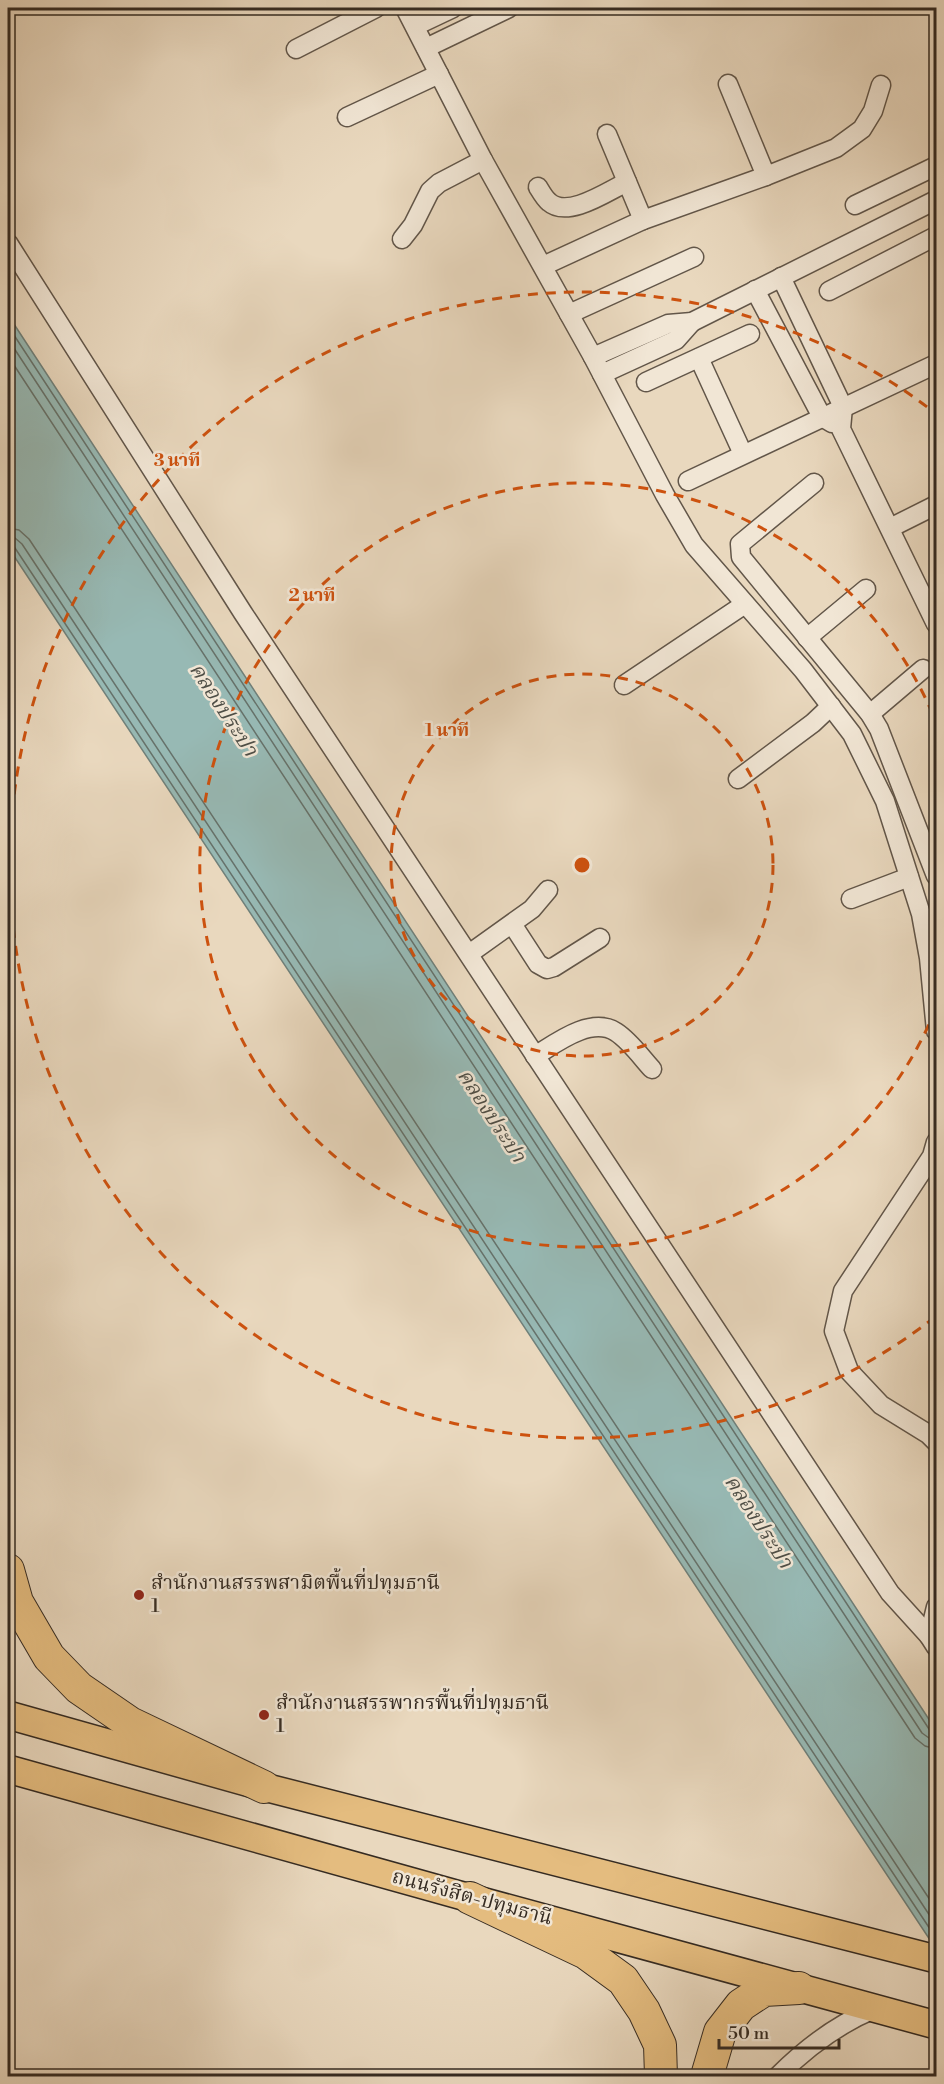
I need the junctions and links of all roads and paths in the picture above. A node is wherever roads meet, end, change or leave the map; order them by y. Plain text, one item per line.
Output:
1 (376, 8) edge
2 (405, 8) edge
3 (453, 8) edge
4 (509, 8) edge
5 (489, 12) edge
6 (414, 26) junction
7 (426, 48) junction
8 (296, 50) dead end
9 (439, 74) junction
10 (728, 84) dead end
11 (881, 85) dead end
12 (347, 117) dead end
13 (607, 134) dead end
14 (483, 160) junction
15 (936, 166) edge
16 (766, 176) junction
17 (627, 182) junction
18 (538, 187) dead end
19 (936, 200) edge
20 (855, 205) dead end
21 (643, 220) junction
22 (936, 236) edge
23 (402, 239) dead end
24 (8, 243) edge
25 (694, 257) dead end
26 (543, 266) junction
27 (781, 277) junction
28 (755, 290) junction
29 (829, 291) dead end
30 (569, 314) junction
31 (692, 322) junction
32 (750, 333) dead end
33 (593, 357) junction
34 (699, 357) junction
35 (936, 364) edge
36 (602, 374) junction
37 (646, 382) dead end
38 (843, 407) junction
39 (822, 417) junction
40 (841, 429) junction
41 (743, 454) junction
42 (688, 481) dead end
43 (814, 483) dead end
44 (936, 505) edge
45 (890, 528) junction
46 (866, 589) dead end
47 (745, 604) junction
48 (936, 624) edge
49 (807, 638) junction
50 (923, 669) dead end
51 (624, 685) dead end
52 (831, 706) junction
53 (870, 714) junction
54 (738, 779) dead end
55 (936, 876) edge
56 (909, 877) junction
57 (548, 890) dead end
58 (851, 899) dead end
59 (512, 924) junction
60 (600, 938) dead end
61 (469, 954) junction
62 (936, 1031) edge
63 (535, 1056) junction
64 (652, 1069) dead end
65 (936, 1142) edge
66 (936, 1442) edge
67 (8, 1570) edge
68 (936, 1607) edge
69 (933, 1642) edge
70 (8, 1715) edge
71 (8, 1769) edge
72 (264, 1787) junction
73 (470, 1898) junction
74 (934, 1958) edge
75 (799, 1988) junction
76 (874, 2009) junction
77 (936, 2025) edge
78 (661, 2076) edge
79 (707, 2076) edge
80 (778, 2076) edge

1 - 8 street
2 - 6 street
3 - 6 street
4 - 5 street
5 - 7 street
6 - 7 street
7 - 9 street
9 - 12 street
9 - 14 street
10 - 16 street
11 - 16 street
13 - 17 street
14 - 23 street
14 - 26 street
15 - 20 street
16 - 21 street
17 - 18 street
17 - 21 street
19 - 27 street
21 - 26 street
22 - 29 street
24 - 61 street
25 - 30 street
26 - 30 street
27 - 28 street
27 - 38 street
28 - 31 street
28 - 39 street
30 - 33 street
31 - 33 street
31 - 36 street
32 - 34 street
33 - 36 street
34 - 37 street
34 - 41 street
35 - 38 street
36 - 47 street
38 - 39 street
38 - 40 street
39 - 40 street
39 - 41 street
40 - 45 street
41 - 42 street
43 - 49 street
44 - 45 street
45 - 48 street
46 - 49 street
47 - 51 street
47 - 52 street
49 - 53 street
50 - 53 street
52 - 54 street
52 - 56 street
53 - 55 street
56 - 58 street
56 - 62 street
57 - 59 street
59 - 60 street
59 - 61 street
61 - 63 street
63 - 64 street
63 - 69 street
65 - 66 street
67 - 72 highway
68 - 69 street
70 - 72 main road
71 - 73 main road, ถนนรังสิต-ปทุมธานี
72 - 74 main road
73 - 75 main road, ถนนรังสิต-ปทุมธานี
73 - 78 highway
75 - 76 main road, ถนนรังสิต-ปทุมธานี
75 - 79 highway
76 - 77 main road, ถนนรังสิต-ปทุมธานี
76 - 80 street

